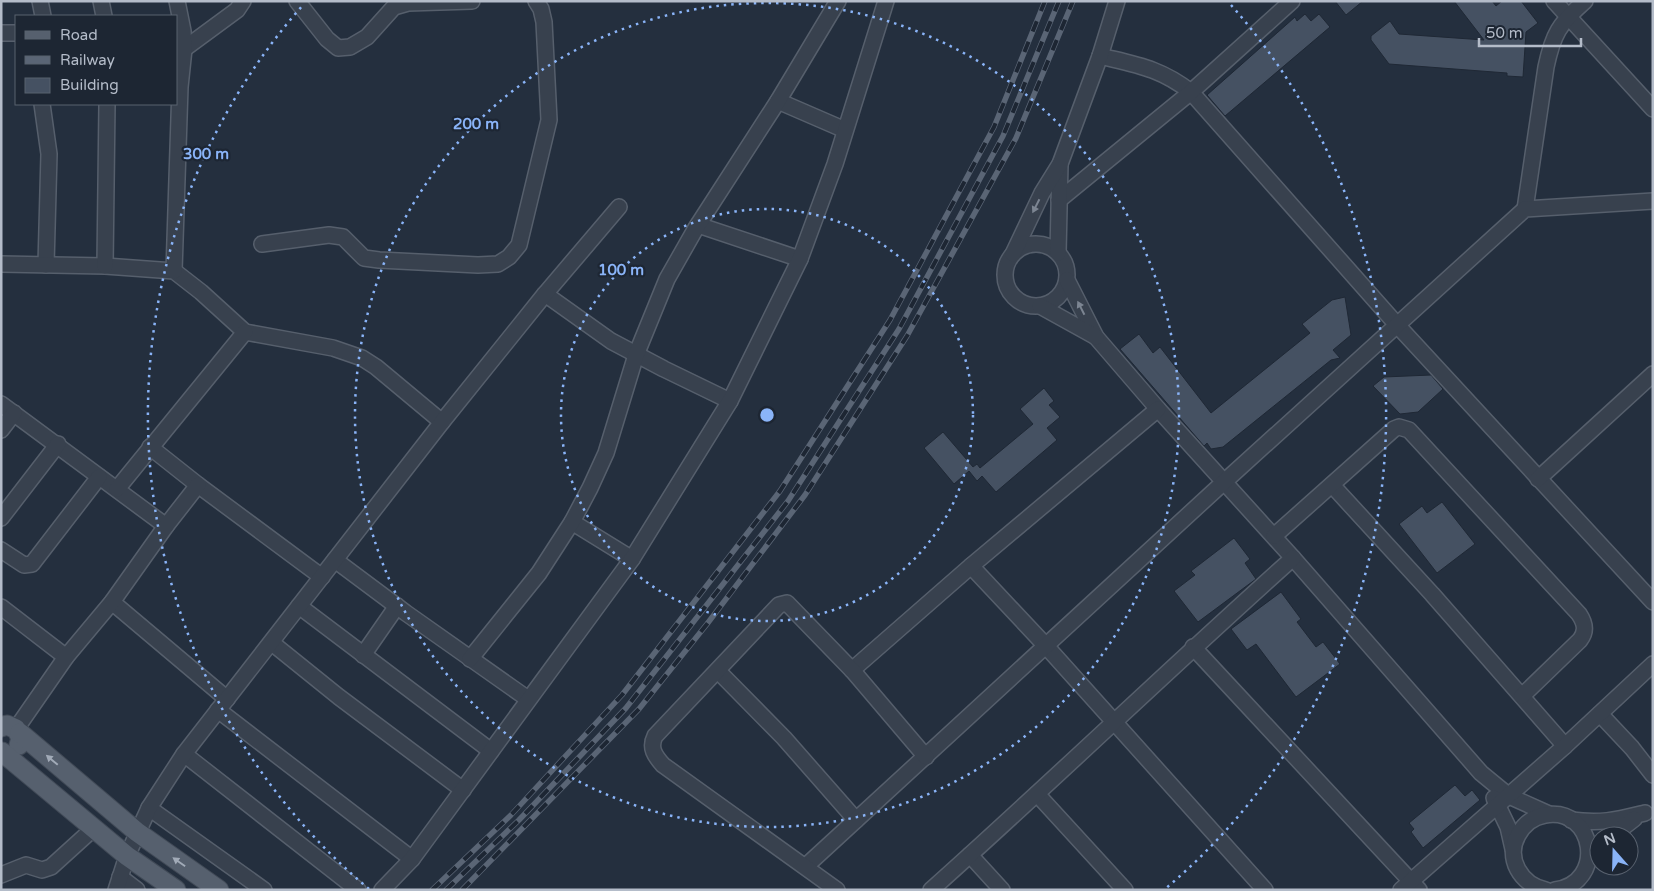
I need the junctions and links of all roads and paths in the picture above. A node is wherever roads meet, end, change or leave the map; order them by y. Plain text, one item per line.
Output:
1 (40, 1) edge
2 (101, 1) edge
3 (176, 1) edge
4 (243, 1) edge
5 (297, 1) edge
6 (472, 1) edge
7 (536, 1) edge
8 (838, 1) edge
9 (886, 1) edge
10 (1117, 1) edge
11 (1292, 1) edge
12 (1554, 1) edge
13 (1585, 1) edge
14 (43, 15) edge
15 (104, 15) edge
16 (178, 15) edge
17 (178, 16) edge
18 (1567, 16) junction
19 (180, 31) edge
20 (15, 32) edge
21 (1, 33) edge
22 (184, 49) junction
23 (1100, 56) junction
24 (1192, 92) junction
25 (778, 101) junction
26 (42, 105) edge
27 (107, 105) edge
28 (1653, 109) edge
29 (845, 130) junction
30 (1060, 164) junction
31 (1059, 200) junction
32 (1653, 201) edge
33 (619, 207) dead end
34 (1525, 209) junction
35 (698, 225) junction
36 (262, 244) dead end
37 (1058, 253) junction
38 (1013, 254) junction
39 (800, 259) junction
40 (1, 264) edge
41 (46, 264) junction
42 (105, 266) junction
43 (174, 271) junction
44 (1066, 280) junction
45 (544, 294) junction
46 (1040, 306) junction
47 (1398, 326) junction
48 (245, 332) junction
49 (1096, 337) junction
50 (636, 355) junction
51 (1653, 374) edge
52 (730, 401) junction
53 (1, 404) edge
54 (1158, 410) junction
55 (14, 413) junction
56 (442, 422) junction
57 (1, 430) edge
58 (58, 444) junction
59 (150, 447) junction
60 (99, 477) junction
61 (1538, 479) junction
62 (1224, 482) junction
63 (198, 485) junction
64 (1332, 485) junction
65 (116, 489) junction
66 (1, 518) edge
67 (572, 522) junction
68 (166, 526) junction
69 (1274, 536) junction
70 (1, 550) edge
71 (1293, 558) junction
72 (632, 559) junction
73 (335, 560) junction
74 (972, 566) junction
75 (322, 577) junction
76 (112, 602) junction
77 (1653, 602) edge
78 (299, 606) junction
79 (397, 606) junction
80 (1, 607) edge
81 (272, 643) junction
82 (1046, 646) junction
83 (1193, 647) junction
84 (364, 655) junction
85 (66, 657) junction
86 (470, 659) junction
87 (1653, 664) edge
88 (852, 670) junction
89 (718, 671) junction
90 (1522, 696) junction
91 (528, 699) junction
92 (222, 705) junction
93 (1600, 714) junction
94 (1114, 721) junction
95 (10, 727) edge
96 (1565, 746) junction
97 (2, 751) edge
98 (491, 751) junction
99 (184, 754) junction
100 (926, 757) junction
101 (1653, 774) edge
102 (463, 790) junction
103 (1036, 794) junction
104 (1503, 801) junction
105 (149, 808) junction
106 (1649, 811) edge
107 (1549, 814) junction
108 (856, 820) junction
109 (1571, 820) junction
110 (1625, 826) edge
111 (94, 828) junction
112 (137, 832) junction
113 (1514, 850) junction
114 (970, 855) junction
115 (128, 856) junction
116 (412, 859) junction
117 (1589, 862) edge
118 (1587, 865) junction
119 (806, 866) junction
120 (1517, 869) junction
121 (1, 875) edge
122 (118, 884) edge
123 (1410, 887) edge
124 (1562, 889) edge
125 (137, 890) edge
126 (176, 890) edge
127 (219, 890) edge
128 (264, 890) edge
129 (358, 890) edge
130 (382, 890) edge
131 (837, 890) edge
132 (931, 890) edge
133 (1002, 890) edge
134 (1125, 890) edge
135 (1265, 890) edge
136 (1525, 890) edge
137 (1546, 890) edge

1 - 14 street
2 - 15 street
3 - 16 street
4 - 22 street
5 - 6 street
7 - 36 street
8 - 25 street
9 - 29 street
10 - 23 street
11 - 24 street
12 - 18 street
13 - 18 street
17 - 19 street
18 - 28 street
18 - 34 street
19 - 22 street
20 - 21 street
22 - 43 street
23 - 24 street
23 - 30 street
24 - 31 street
24 - 47 street
25 - 29 street
25 - 35 street
26 - 41 street
27 - 42 street
29 - 39 street
30 - 31 street
30 -> 38 street
31 - 37 street
32 - 34 street
33 - 45 street
34 - 47 street
35 - 39 street
35 - 50 street
37 - 38 street
37 - 44 street
38 - 46 street
39 - 52 street
40 - 41 street
41 - 42 street
42 - 43 street
43 - 48 street
44 - 46 street
49 -> 44 street
45 - 50 street
45 - 56 street
46 - 49 street
47 - 61 street
47 - 62 street
48 - 56 street
48 - 59 street
49 - 54 street
50 - 52 street
50 - 67 street
51 - 61 street
52 - 72 street
53 - 55 street
54 - 62 street
54 - 74 street
55 - 57 street
55 - 58 street
56 - 73 street
58 - 60 street
58 - 66 street
59 - 63 street
59 - 65 street
60 - 65 street
60 - 70 street
61 - 77 street
62 - 69 street
62 - 82 street
63 - 68 street
63 - 75 street
64 - 69 street
64 - 90 street
64 - 90 street
65 - 68 street
67 - 72 street
67 - 86 street
68 - 76 street
69 - 71 street
71 - 83 street
71 - 104 street
72 - 91 street
73 - 75 street
73 - 79 street
74 - 82 street
74 - 88 street
75 - 78 street
76 - 85 street
76 - 92 street
78 - 81 street
78 - 84 street
79 - 84 street
79 - 86 street
80 - 85 street
81 - 92 street
81 - 102 street
82 - 94 street
82 - 100 street
83 - 94 street
83 - 123 street
84 - 98 street
85 - 95 street
86 - 91 street
87 - 93 street
88 - 89 street
88 - 100 street
89 - 108 street
89 - 119 street
90 - 96 street
91 - 98 street
92 - 99 street
92 - 116 street
93 - 96 street
93 - 101 street
94 - 103 street
94 - 135 street
95 - 97 main road
112 -> 95 main road
96 - 104 street
97 - 111 main road
98 - 102 street
99 - 105 street
99 - 129 street
100 - 108 street
102 - 116 street
103 - 114 street
103 - 134 street
104 - 107 street
104 - 113 street
104 - 123 street
105 - 112 street
105 - 128 street
106 - 109 street
106 - 110 street
107 - 109 street
107 - 113 street
108 - 119 street
109 - 118 street
111 - 115 main road
111 - 121 street
112 - 115 street
127 -> 112 main road
113 - 120 street
114 - 132 street
114 - 133 street
115 - 122 street
115 - 126 main road
116 - 130 street
117 - 118 street
118 - 124 street
119 - 131 street
120 - 136 street
120 - 137 street
122 - 125 street

